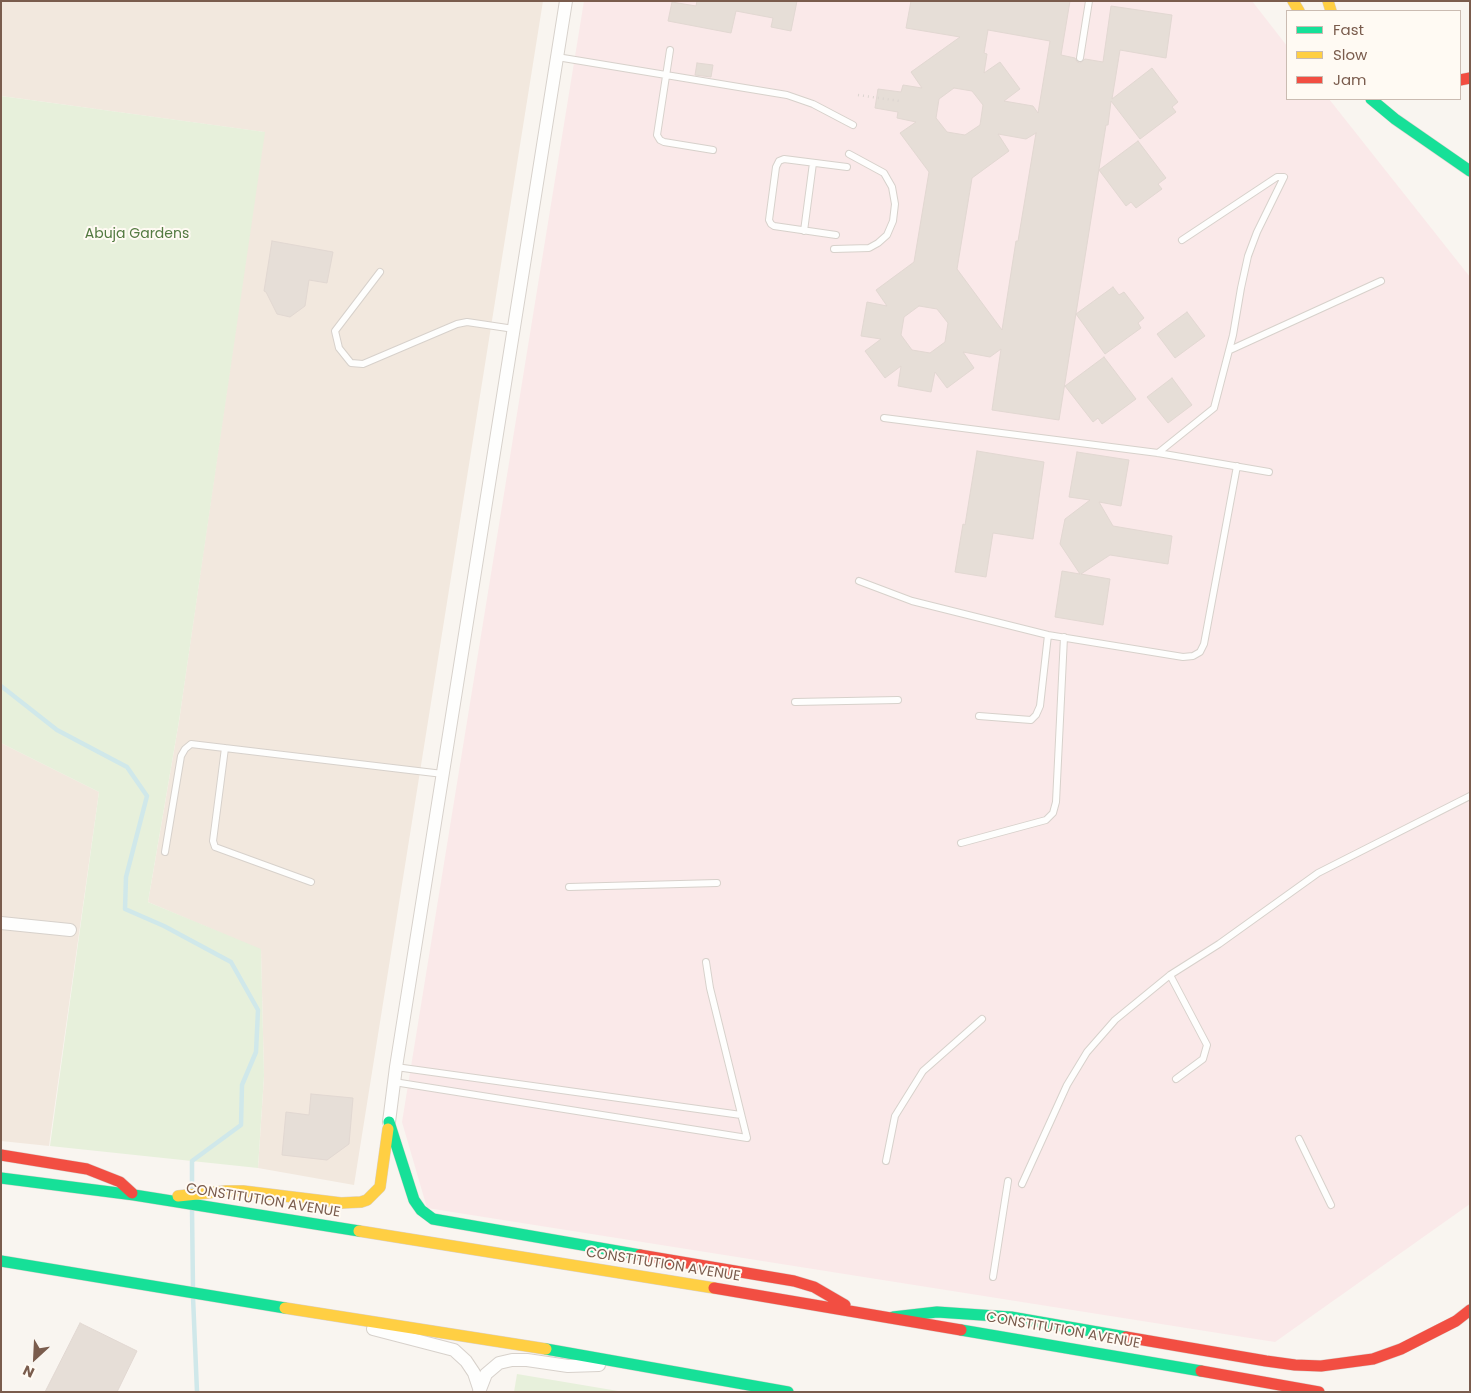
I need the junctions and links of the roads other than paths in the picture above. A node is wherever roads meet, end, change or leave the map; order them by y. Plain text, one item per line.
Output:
1 (566, 1) edge
2 (1089, 1) edge
3 (670, 50) dead end
4 (557, 57) junction
5 (1080, 58) dead end
6 (668, 76) junction
7 (1372, 100) edge
8 (853, 125) dead end
9 (713, 150) dead end
10 (849, 154) dead end
11 (813, 163) junction
12 (847, 167) dead end
13 (1470, 171) edge
14 (804, 231) junction
15 (836, 235) dead end
16 (1182, 240) dead end
17 (834, 249) dead end
18 (380, 272) dead end
19 (1381, 281) dead end
20 (514, 329) junction
21 (1230, 350) junction
22 (884, 418) dead end
23 (1158, 453) junction
24 (1237, 466) junction
25 (1269, 472) dead end
26 (859, 581) dead end
27 (1048, 635) junction
28 (1064, 637) junction
29 (898, 700) dead end
30 (795, 702) dead end
31 (979, 716) dead end
32 (225, 748) junction
33 (443, 774) junction
34 (1470, 796) edge
35 (962, 843) dead end
36 (165, 852) dead end
37 (311, 882) dead end
38 (717, 883) dead end
39 (569, 888) dead end
40 (1, 922) edge
41 (70, 930) dead end
42 (706, 962) dead end
43 (1170, 976) junction
44 (982, 1018) dead end
45 (396, 1067) junction
46 (1176, 1079) dead end
47 (394, 1082) junction
48 (741, 1115) junction
49 (389, 1122) junction
50 (1299, 1139) dead end
51 (1, 1155) edge
52 (886, 1161) dead end
53 (1, 1178) edge
54 (1008, 1181) dead end
55 (1022, 1184) dead end
56 (134, 1195) junction
57 (154, 1199) junction
58 (1331, 1204) dead end
59 (1, 1261) edge
60 (31, 1266) junction
61 (1, 1271) edge
62 (993, 1277) dead end
63 (1470, 1310) edge
64 (854, 1311) junction
65 (893, 1317) junction
66 (348, 1318) junction
67 (629, 1365) junction
68 (479, 1390) edge
69 (788, 1392) edge
70 (1319, 1392) edge

1 - 4 street
2 - 5 lane
3 - 6 lane
4 - 6 lane
4 - 20 street
6 - 8 lane
6 - 9 lane
7 - 13 main road
10 - 17 lane
11 - 12 lane
11 - 14 lane
11 - 14 lane
14 - 15 lane
16 - 21 lane
18 - 20 lane
19 - 21 lane
20 - 33 street
21 - 23 lane
22 - 23 lane
23 - 24 lane
24 - 25 lane
24 - 28 lane
26 - 27 lane
27 - 28 lane
27 - 31 lane
28 - 35 lane
29 - 30 lane
32 - 33 lane
32 - 36 lane
32 - 37 lane
33 - 45 street
34 - 43 lane
38 - 39 lane
40 - 41 street
42 - 48 lane
43 - 46 lane
43 - 55 lane
44 - 52 lane
45 - 47 street
45 - 48 lane
47 - 48 lane
47 - 49 street
49 - 57 main road
49 - 64 main road
50 - 58 lane
51 - 56 main road
53 - 56 main road, CONSTITUTION AVENUE
54 - 62 lane
56 - 57 main road, CONSTITUTION AVENUE
57 - 64 main road, CONSTITUTION AVENUE
59 - 60 main road
60 - 61 main road
60 - 66 main road
63 - 65 main road
64 - 65 main road, CONSTITUTION AVENUE
65 - 70 main road, CONSTITUTION AVENUE
66 - 67 main road
66 - 68 street
67 - 68 street
67 - 69 main road

